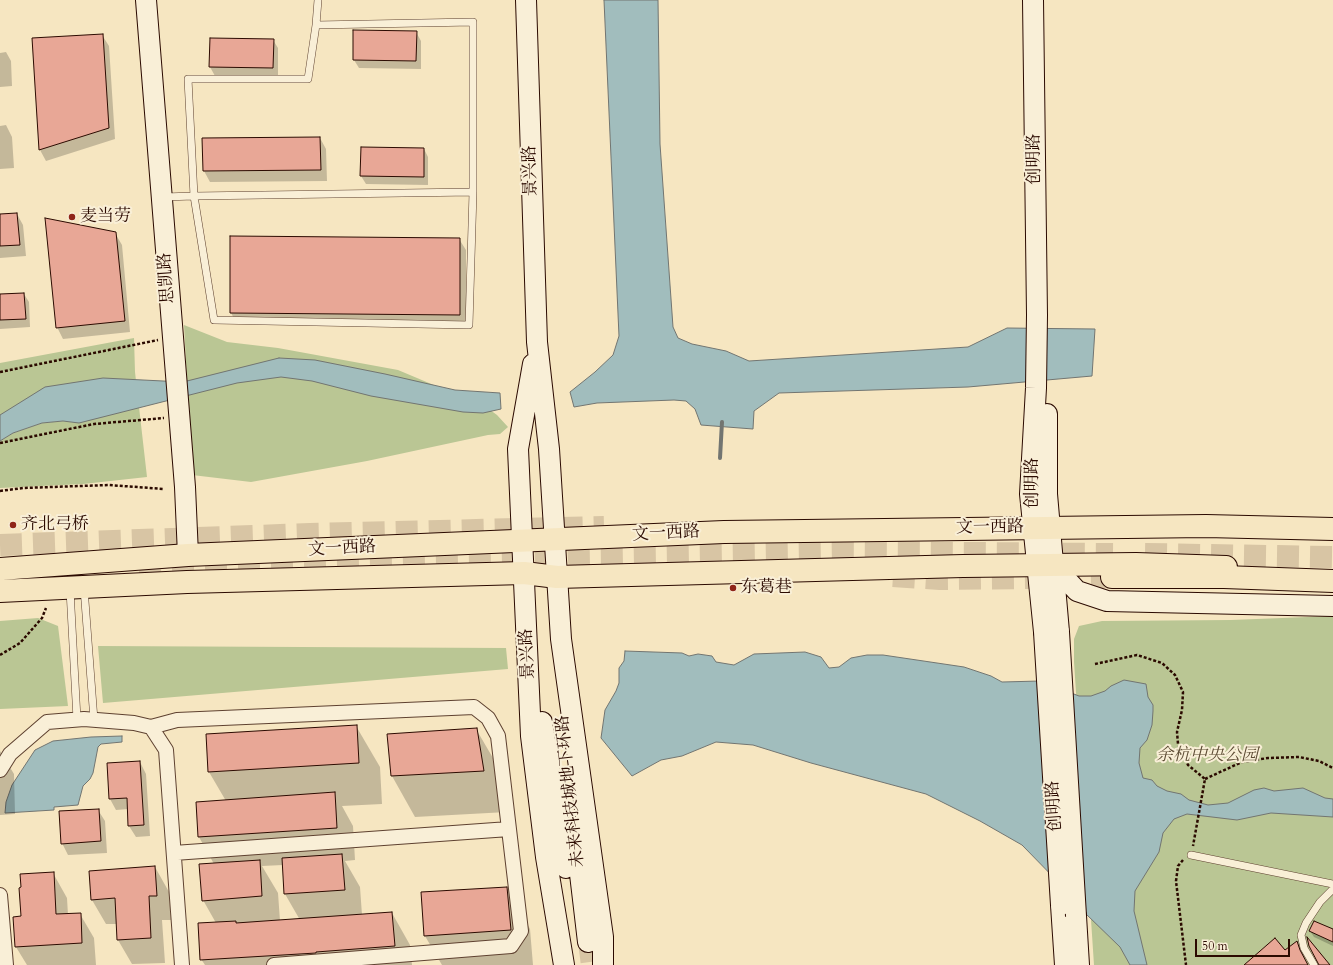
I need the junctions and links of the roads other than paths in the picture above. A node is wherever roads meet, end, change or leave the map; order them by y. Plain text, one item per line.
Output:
1 (146, 0) edge
2 (318, 0) edge
3 (526, 0) edge
4 (1033, 0) edge
5 (1047, 0) edge
6 (316, 25) junction
7 (473, 192) junction
8 (194, 196) junction
9 (161, 197) junction
10 (1042, 315) junction
11 (537, 342) junction
12 (1042, 528) junction
13 (1333, 529) edge
14 (555, 539) junction
15 (522, 541) junction
16 (188, 555) junction
17 (1045, 565) junction
18 (0, 569) edge
19 (1333, 570) edge
20 (524, 573) junction
21 (557, 577) junction
22 (1112, 577) tunnel mouth
23 (1333, 581) edge
24 (77, 588) junction
25 (0, 591) edge
26 (1333, 606) edge
27 (561, 639) junction
28 (527, 645) junction
29 (77, 719) junction
30 (94, 720) junction
31 (151, 727) junction
32 (0, 770) edge
33 (509, 829) junction
34 (174, 853) junction
35 (1192, 855) road end
36 (1333, 884) edge
37 (1333, 889) edge
38 (0, 895) edge
39 (1068, 911) junction
40 (6, 965) edge
41 (182, 965) edge
42 (274, 965) edge
43 (564, 965) edge
44 (602, 965) edge
45 (1064, 965) edge
46 (1079, 965) edge
47 (1314, 965) edge

1 - 9 street, 思凯路
2 - 6 lane
3 - 11 street, 景兴路
4 - 10 street, 创明路
5 - 10 street, 创明路
6 - 7 lane
6 - 8 lane
7 - 8 lane
7 - 8 lane
8 - 9 lane
9 - 16 street, 思凯路
10 - 12 street, 创明路
11 - 14 street, 景兴路
11 - 15 street, 景兴路
12 - 13 main road, 文一西路
12 - 14 main road, 文一西路
12 - 17 street, 创明路
14 - 15 main road, 文一西路
14 - 21 street, 景兴路
15 - 16 main road, 文一西路
15 - 20 street, 景兴路
16 - 18 main road, 文一西路
17 - 19 main road, 文一西路
17 - 21 main road, 文一西路
17 - 26 street
17 - 39 street, 创明路, bridge
20 - 21 main road, 文一西路
20 - 24 main road, 文一西路
20 - 28 street, 景兴路
21 - 27 street, 景兴路
22 - 23 main road
24 - 25 main road, 文一西路
24 - 29 lane
24 - 30 lane
27 - 28 street, 未来科技城地下环路
27 - 44 street, 景兴路
28 - 43 street, 景兴路
29 - 30 street
29 - 32 street
30 - 31 street
31 - 33 street
31 - 34 street
33 - 34 street
33 - 42 street
34 - 41 street
35 - 36 lane
37 - 47 lane
38 - 40 street
39 - 45 street, 创明路
39 - 46 street, 创明路

